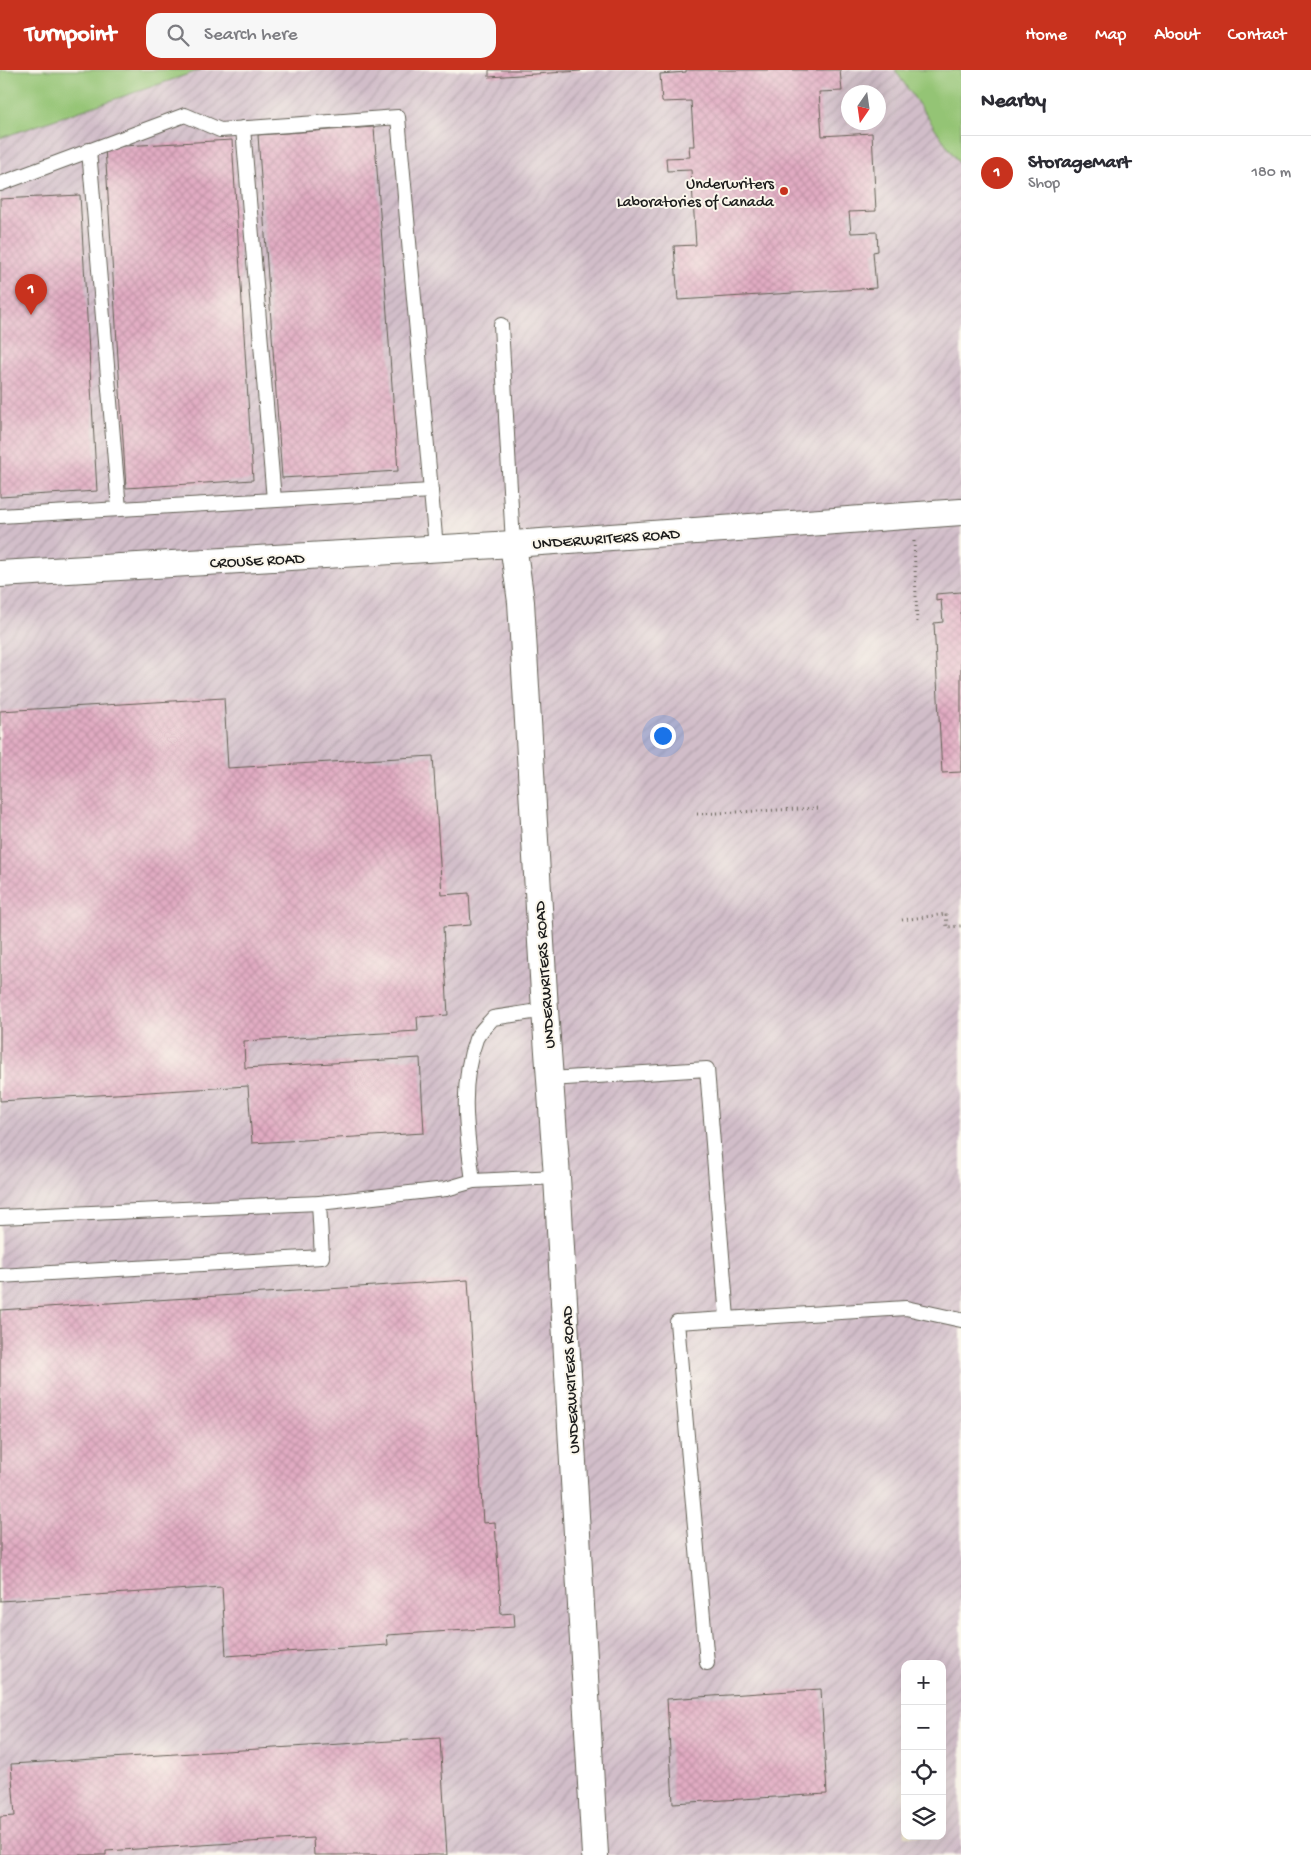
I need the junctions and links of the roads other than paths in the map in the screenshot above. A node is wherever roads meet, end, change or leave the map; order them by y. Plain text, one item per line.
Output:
1 (243, 128) junction
2 (90, 150) junction
3 (0, 184) edge
4 (501, 325) dead end
5 (430, 491) junction
6 (274, 500) junction
7 (119, 509) junction
8 (961, 512) edge
9 (0, 516) edge
10 (513, 544) junction
11 (436, 548) junction
12 (0, 574) edge
13 (545, 1010) junction
14 (550, 1079) junction
15 (557, 1178) junction
16 (473, 1181) junction
17 (320, 1203) junction
18 (0, 1217) edge
19 (0, 1276) edge
20 (727, 1318) junction
21 (961, 1320) edge
22 (707, 1662) dead end
23 (595, 1855) edge

1 - 2 lane
1 - 5 lane
1 - 6 lane
2 - 3 lane
2 - 7 lane
4 - 10 lane
5 - 6 lane
5 - 11 lane
6 - 7 lane
7 - 9 lane
8 - 10 street, UNDERWRITERS ROAD
10 - 11 street, CROUSE ROAD
10 - 13 street, UNDERWRITERS ROAD
11 - 12 street, CROUSE ROAD
13 - 14 street, UNDERWRITERS ROAD
13 - 16 lane
14 - 15 street, UNDERWRITERS ROAD
14 - 20 lane
15 - 16 lane
15 - 23 street, UNDERWRITERS ROAD
16 - 17 lane
17 - 18 lane
17 - 19 lane
20 - 21 lane
20 - 22 lane

